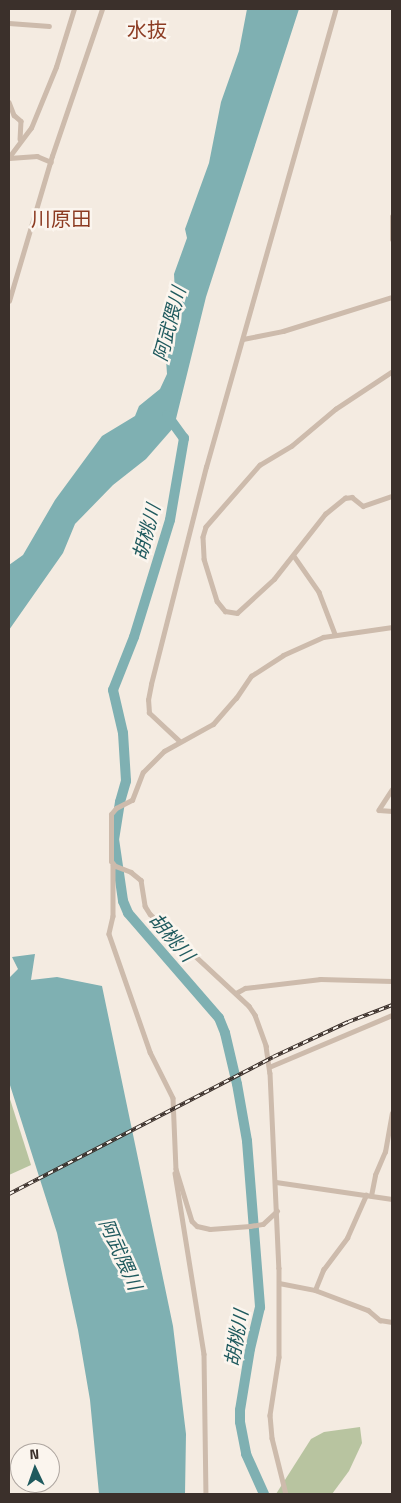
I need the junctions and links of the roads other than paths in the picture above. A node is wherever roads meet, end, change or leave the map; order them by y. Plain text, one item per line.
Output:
1 (74, 9) edge
2 (102, 9) edge
3 (336, 9) edge
4 (9, 23) edge
5 (49, 26) dead end
6 (9, 102) edge
7 (20, 140) junction
8 (9, 157) edge
9 (51, 162) junction
10 (392, 216) edge
11 (392, 239) edge
12 (392, 297) edge
13 (9, 301) edge
14 (243, 339) junction
15 (392, 372) edge
16 (392, 496) edge
17 (294, 556) junction
18 (392, 627) edge
19 (335, 634) junction
20 (179, 741) junction
21 (392, 790) edge
22 (392, 811) edge
23 (115, 866) junction
24 (131, 872) joint
25 (392, 981) edge
26 (236, 993) junction
27 (392, 1015) edge
28 (269, 1067) junction
29 (392, 1114) edge
30 (176, 1169) junction
31 (276, 1182) junction
32 (369, 1196) junction
33 (392, 1199) edge
34 (277, 1211) junction
35 (279, 1283) junction
36 (315, 1290) junction
37 (392, 1322) edge
38 (206, 1494) edge
39 (286, 1494) edge

1 - 7 street
2 - 9 street
3 - 14 street
4 - 5 street
6 - 7 street
7 - 8 street
8 - 9 street
9 - 13 street
10 - 11 street
12 - 14 street
14 - 20 street
15 - 17 street
16 - 17 street
17 - 19 street
18 - 19 street
19 - 20 street
20 - 23 street
21 - 22 street
23 - 24 street
23 - 30 street
24 - 26 street
25 - 26 street
26 - 28 street
27 - 28 street
28 - 31 street
29 - 32 street
30 - 34 street
30 - 38 street
31 - 32 street
31 - 34 street
32 - 33 street
32 - 36 street
34 - 35 street
35 - 36 street
35 - 39 street
36 - 37 street

